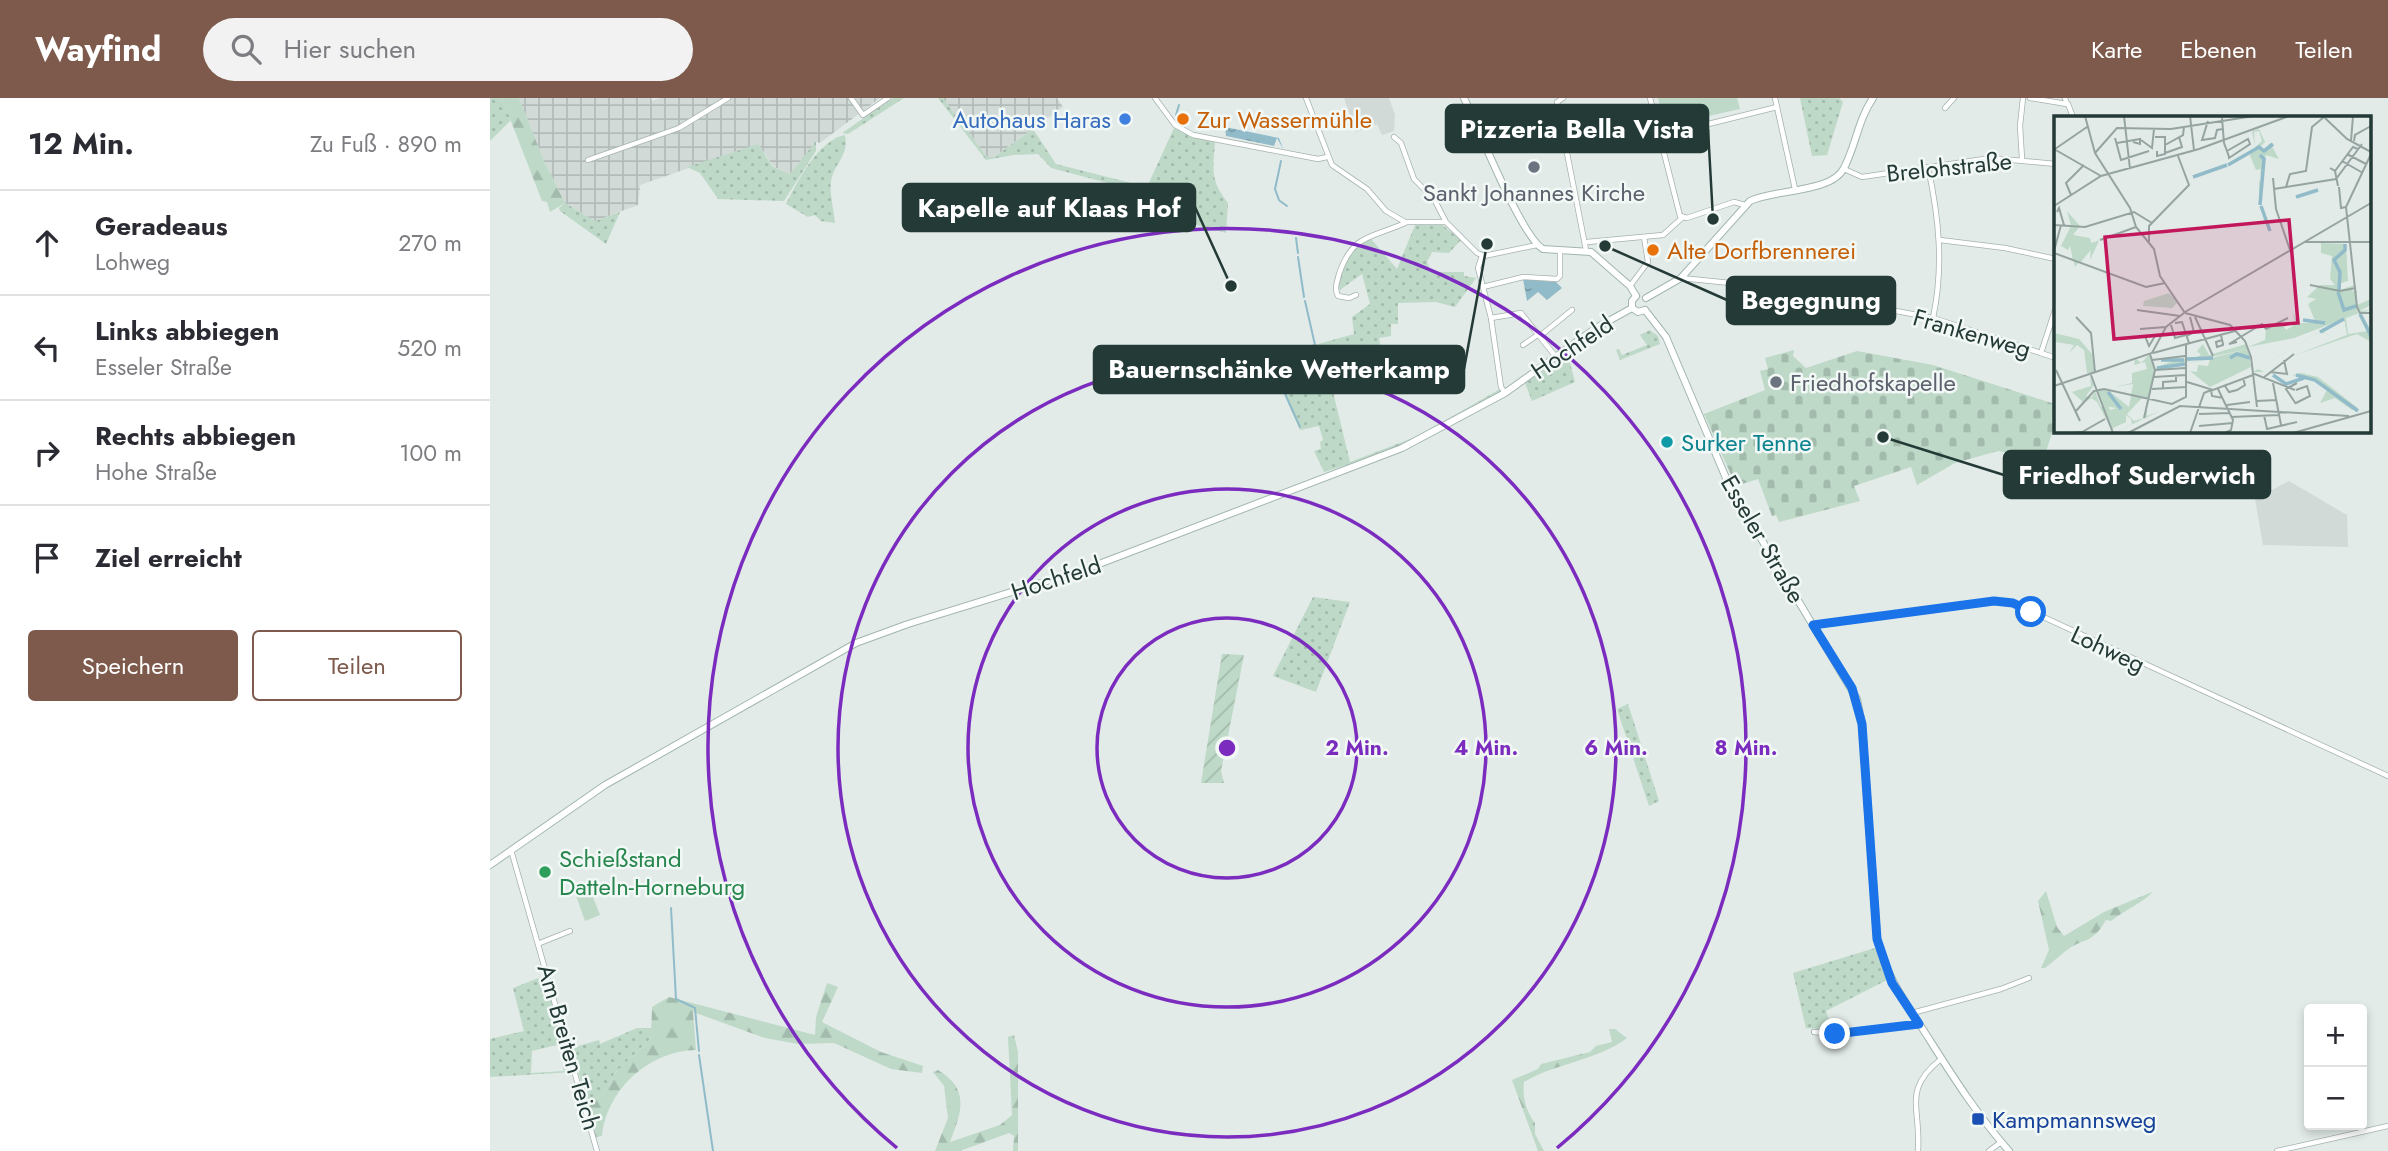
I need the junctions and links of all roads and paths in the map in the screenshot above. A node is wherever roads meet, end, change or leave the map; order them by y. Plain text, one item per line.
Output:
1 (728, 98) edge
2 (852, 98) edge
3 (888, 98) edge
4 (1155, 98) edge
5 (1306, 98) edge
6 (1464, 98) edge
7 (1563, 98) edge
8 (1650, 98) edge
9 (1775, 98) edge
10 (1872, 98) edge
11 (1954, 98) edge
12 (2023, 98) edge
13 (2030, 98) edge
14 (2066, 101) edge
15 (1777, 107) junction
16 (1945, 108) dead end
17 (1563, 129) junction
18 (1394, 136) dead end
19 (1660, 136) junction
20 (1489, 150) junction
21 (1326, 157) junction
22 (2022, 159) junction
23 (588, 160) dead end
24 (2054, 164) edge
25 (1928, 167) junction
26 (1844, 169) junction
27 (1795, 189) junction
28 (1745, 205) junction
29 (1683, 217) junction
30 (1405, 222) junction
31 (1446, 222) junction
32 (1644, 237) junction
33 (1940, 240) junction
34 (1537, 245) junction
35 (1587, 246) junction
36 (1560, 249) junction
37 (1482, 256) junction
38 (2054, 259) edge
39 (1681, 278) junction
40 (1630, 286) junction
41 (1483, 287) junction
42 (1356, 295) dead end
43 (1636, 296) junction
44 (1646, 298) junction
45 (1632, 308) junction
46 (1572, 310) dead end
47 (1645, 310) junction
48 (2054, 313) edge
49 (1491, 318) junction
50 (1933, 318) junction
51 (1540, 335) junction
52 (1523, 345) dead end
53 (2041, 353) junction
54 (1556, 357) junction
55 (2054, 357) edge
56 (1505, 393) junction
57 (1813, 625) junction
58 (2388, 776) edge
59 (512, 850) junction
60 (490, 865) edge
61 (570, 931) dead end
62 (540, 943) junction
63 (2029, 978) dead end
64 (1911, 1014) junction
65 (1919, 1024) junction
66 (1814, 1032) dead end
67 (1941, 1059) junction
68 (2388, 1126) edge
69 (2001, 1142) junction
70 (597, 1151) edge
71 (1918, 1151) edge
72 (1989, 1151) edge
73 (2009, 1151) edge
74 (2277, 1151) edge

1 - 23 street
2 - 3 street
4 - 21 street
5 - 21 street
6 - 20 street
7 - 17 street
8 - 19 street
9 - 15 street
10 - 26 street
11 - 16 street
12 - 22 street
13 - 14 street
15 - 19 street
15 - 27 street
17 - 20 street
17 - 35 street
18 - 31 street
19 - 29 street
20 - 34 street
21 - 30 street
22 - 24 street, Brelohstraße
22 - 25 street, Brelohstraße
25 - 26 street, Brelohstraße
25 - 33 street
26 - 27 street
27 - 28 street
28 - 29 street
28 - 39 street
29 - 32 street
30 - 31 street
30 - 42 street
31 - 37 street
32 - 35 street
32 - 40 street
33 - 38 street
33 - 50 street
34 - 36 street
34 - 37 street
35 - 36 street
35 - 40 street
36 - 41 street
37 - 41 street
39 - 44 street
39 - 50 street, Frankenweg
40 - 43 street
41 - 49 street
43 - 44 street
43 - 45 street
44 - 47 street
45 - 47 street
45 - 54 street, Hochfeld
46 - 51 street
47 - 57 street, Esseler Straße
48 - 53 street
49 - 51 street
49 - 56 street
50 - 53 street, Frankenweg
51 - 52 street
51 - 54 street
53 - 55 street, Frankenweg
54 - 56 street, Hochfeld
56 - 59 street, Hochfeld
57 - 58 street, Lohweg
57 - 64 street, Esseler Straße
59 - 60 street, Hochfeld
59 - 62 street, Am Breiten Teich
61 - 62 street, Am Breiten Teich
62 - 70 street, Am Breiten Teich
63 - 64 street
64 - 65 street, Esseler Straße
65 - 66 street
65 - 67 street, Esseler Straße
67 - 69 street, Esseler Straße
67 - 71 street
68 - 74 street
69 - 72 street
69 - 73 street, Esseler Straße

